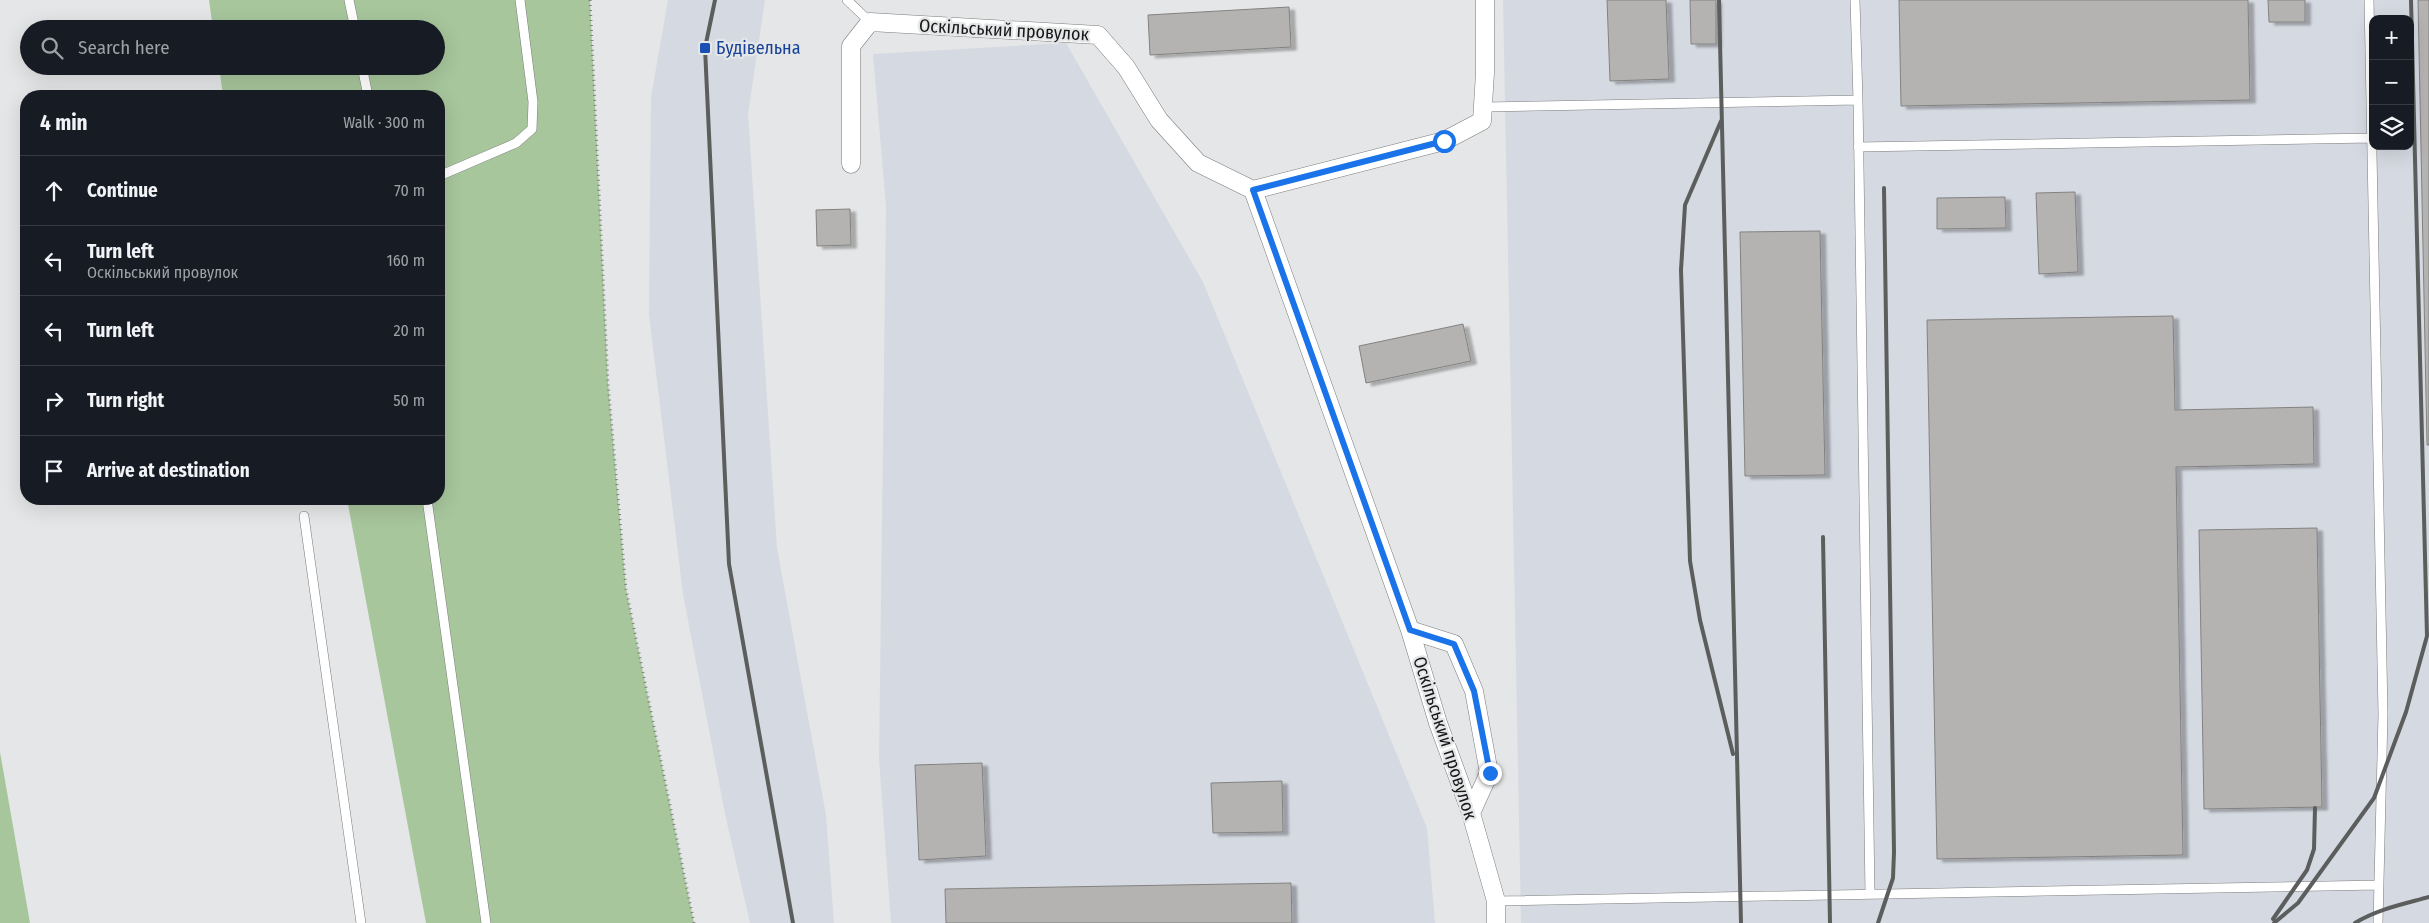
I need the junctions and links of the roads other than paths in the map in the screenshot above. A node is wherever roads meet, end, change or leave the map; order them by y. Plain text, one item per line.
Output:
1 (349, 0) edge
2 (520, 0) edge
3 (847, 0) edge
4 (1485, 0) edge
5 (1855, 0) edge
6 (2369, 0) edge
7 (353, 20) edge
8 (870, 22) junction
9 (364, 75) edge
10 (367, 90) edge
11 (1858, 100) junction
12 (2371, 105) edge
13 (1483, 107) junction
14 (2369, 138) edge
15 (1858, 147) junction
16 (2372, 150) edge
17 (851, 164) dead end
18 (445, 173) edge
19 (1253, 190) junction
20 (428, 505) edge
21 (304, 516) dead end
22 (1410, 630) junction
23 (1471, 812) junction
24 (2379, 885) junction
25 (1870, 894) junction
26 (1496, 901) junction
27 (361, 923) edge
28 (486, 923) edge
29 (1496, 923) edge
30 (2378, 923) edge

1 - 7 lane
2 - 18 lane
3 - 8 lane
4 - 13 street
5 - 11 lane
6 - 12 lane
8 - 17 street
8 - 19 street, Оскільський провулок
9 - 10 lane
11 - 13 lane
11 - 15 lane
13 - 19 street
14 - 15 lane
15 - 25 lane
16 - 24 lane
19 - 22 street, Оскільський провулок
20 - 28 lane
21 - 27 lane
22 - 23 street, Оскільський провулок
22 - 23 street
23 - 26 street, Оскільський провулок
24 - 25 lane
24 - 30 lane
25 - 26 lane
26 - 29 street, Оскільський провулок

